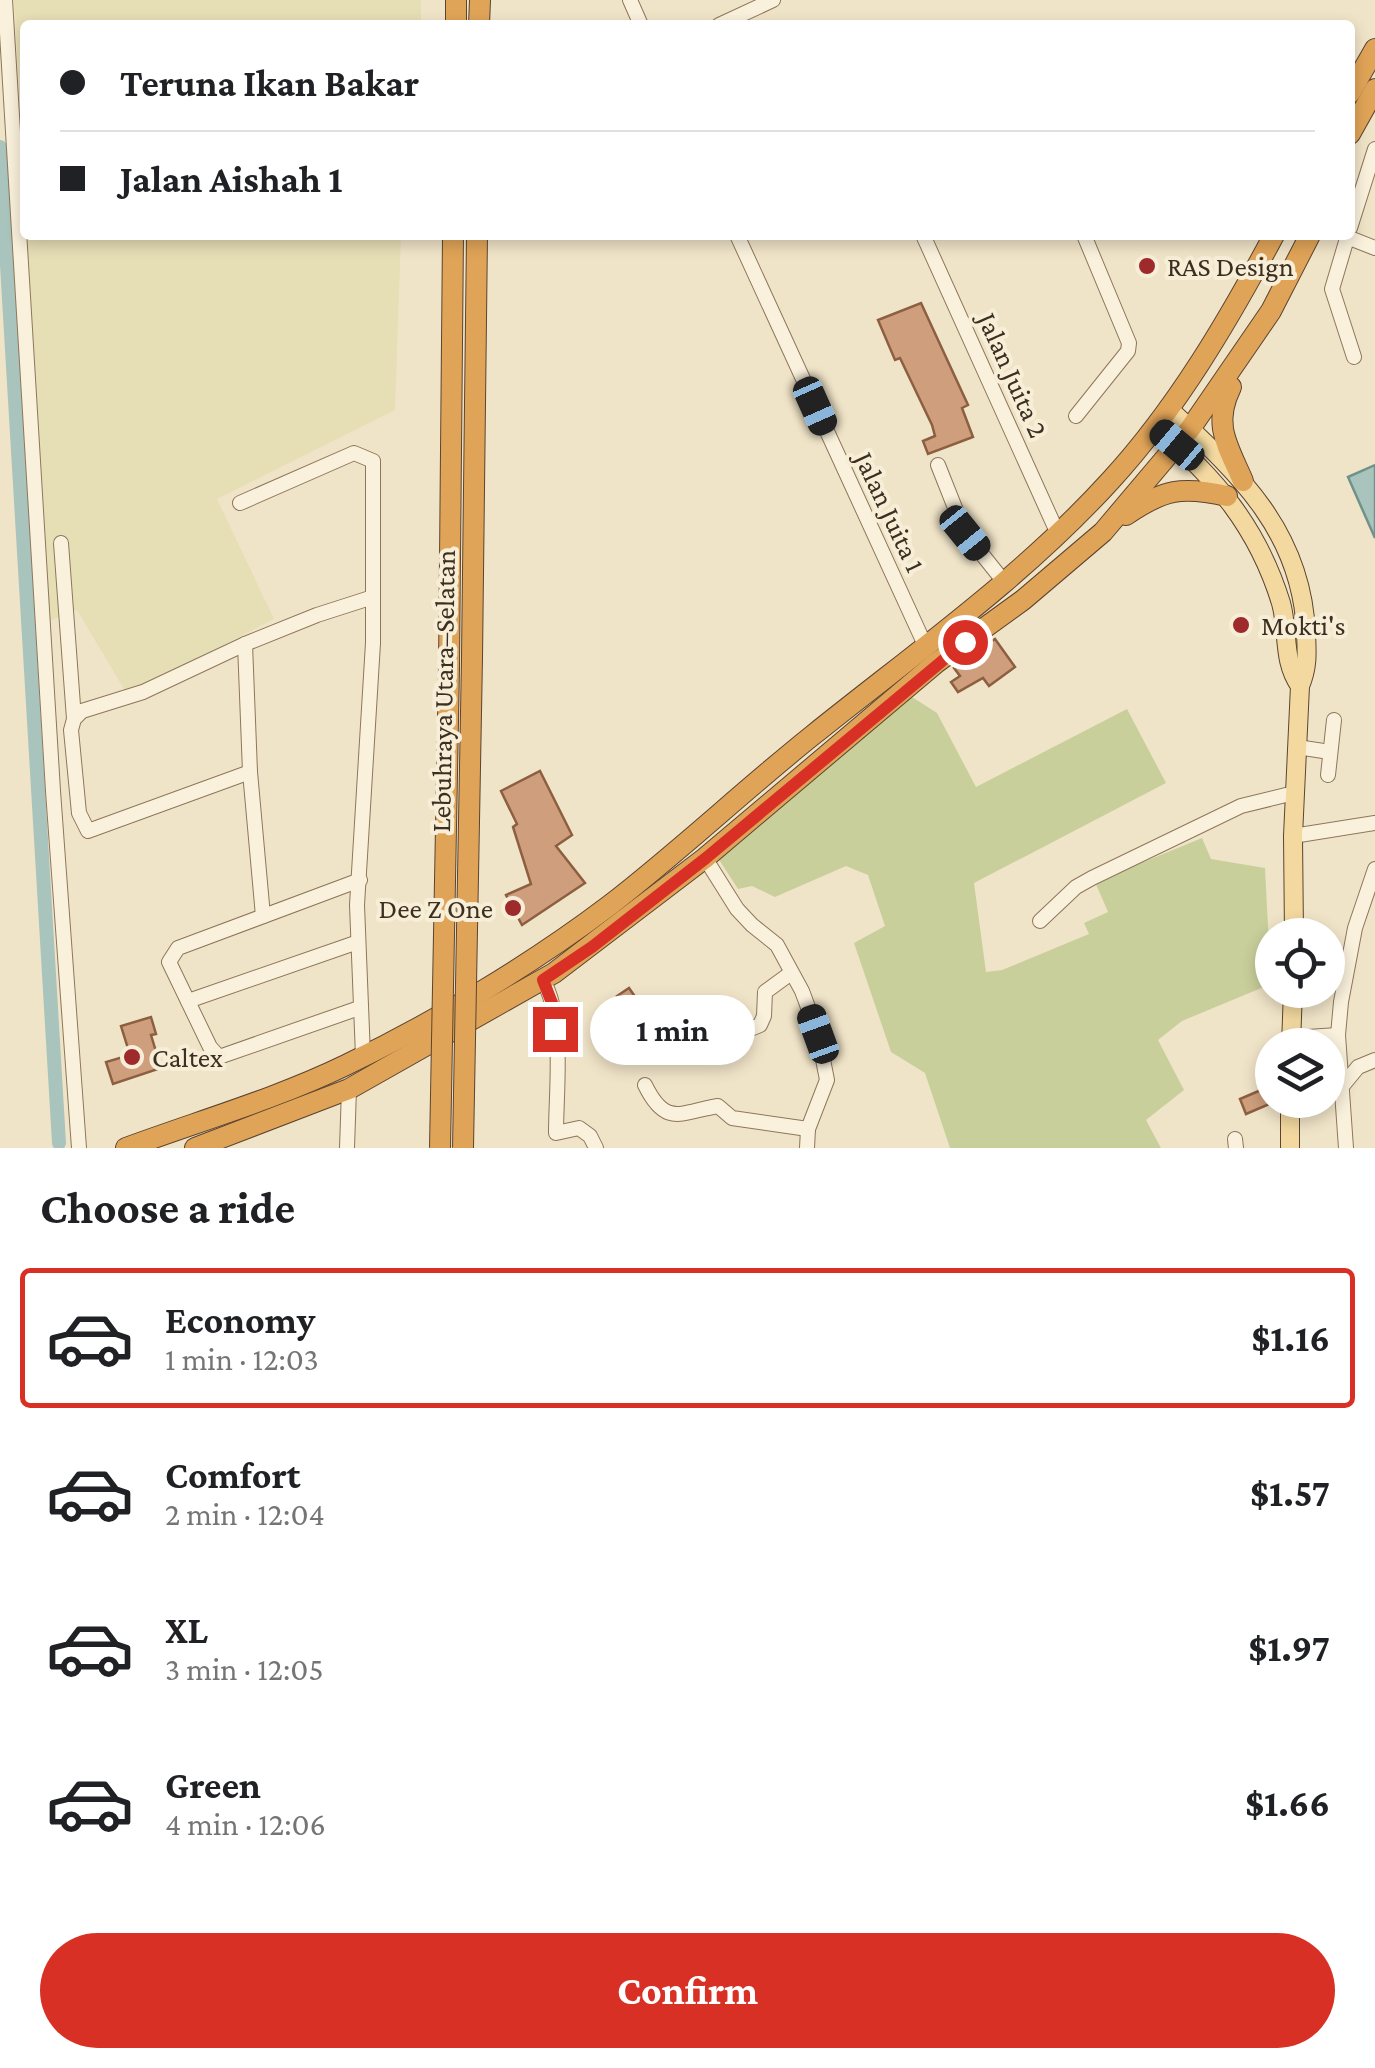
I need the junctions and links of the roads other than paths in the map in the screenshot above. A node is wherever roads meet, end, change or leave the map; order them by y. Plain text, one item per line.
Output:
1 (5, 0) edge
2 (774, 0) edge
3 (754, 18) edge
4 (1375, 49) edge
5 (1355, 84) edge
6 (1375, 90) edge
7 (1355, 125) edge
8 (1375, 148) edge
9 (1355, 211) edge
10 (453, 240) edge
11 (477, 240) edge
12 (740, 240) edge
13 (925, 240) edge
14 (1086, 240) edge
15 (1271, 240) edge
16 (1308, 240) edge
17 (1346, 240) edge
18 (1272, 311) junction
19 (1354, 357) dead end
20 (1168, 408) junction
21 (1076, 416) dead end
22 (1155, 427) junction
23 (1184, 437) junction
24 (938, 465) dead end
25 (1243, 481) junction
26 (1226, 496) junction
27 (240, 502) dead end
28 (1104, 532) junction
29 (1058, 534) junction
30 (60, 544) dead end
31 (1005, 583) junction
32 (372, 597) junction
33 (245, 644) junction
34 (925, 645) junction
35 (1300, 686) junction
36 (74, 719) junction
37 (1334, 720) dead end
38 (1297, 748) junction
39 (1330, 752) junction
40 (250, 772) junction
41 (1328, 774) dead end
42 (1294, 793) junction
43 (1375, 824) edge
44 (1292, 836) junction
45 (706, 858) junction
46 (1375, 868) edge
47 (360, 880) junction
48 (263, 916) junction
49 (1294, 918) edge
50 (1040, 920) dead end
51 (358, 942) junction
52 (791, 973) junction
53 (543, 980) junction
54 (188, 1001) junction
55 (359, 1008) junction
56 (1339, 1028) edge
57 (727, 1039) dead end
58 (362, 1056) junction
59 (1375, 1060) edge
60 (1345, 1083) edge
61 (645, 1085) dead end
62 (349, 1089) junction
63 (1345, 1116) edge
64 (1290, 1118) edge
65 (808, 1129) junction
66 (79, 1148) edge
67 (126, 1148) edge
68 (195, 1148) edge
69 (347, 1148) edge
70 (440, 1148) edge
71 (463, 1148) edge
72 (596, 1148) edge
73 (807, 1148) edge
74 (1290, 1148) edge
75 (1346, 1148) edge

1 - 66 street
2 - 3 street
4 - 5 highway
6 - 7 highway
8 - 9 street
10 - 70 highway, Lebuhraya Utara–Selatan, bridge
11 - 71 highway, Lebuhraya Utara–Selatan, bridge
12 - 34 street, Jalan Juita 1
13 - 29 street, Jalan Juita 2
14 - 21 street
15 - 20 highway
16 - 18 highway
17 - 19 street
18 - 23 highway
18 - 25 highway
20 - 22 highway
20 - 23 main road
22 - 23 main road
22 - 29 highway
23 - 25 main road
23 - 26 main road
23 - 28 highway
24 - 31 street
25 - 35 main road
26 - 28 highway
26 - 35 main road
27 - 32 street
28 - 45 highway
29 - 31 highway
30 - 36 street
31 - 34 highway
32 - 33 street
32 - 47 street
33 - 36 street
33 - 40 street
34 - 58 highway
35 - 38 main road
36 - 40 street
37 - 39 street
38 - 39 street
38 - 42 main road
39 - 41 street
40 - 48 street
42 - 44 main road
42 - 50 street
43 - 44 street
44 - 49 main road
45 - 52 street
45 - 53 highway
46 - 56 street
47 - 48 street
47 - 51 street
48 - 54 street
51 - 54 street
51 - 55 street
52 - 57 street
52 - 65 street
53 - 62 highway
53 - 72 street
54 - 55 street
55 - 58 street
58 - 67 highway
59 - 60 street
61 - 65 street
62 - 68 highway
62 - 69 street
63 - 75 street
64 - 74 main road
65 - 73 street

